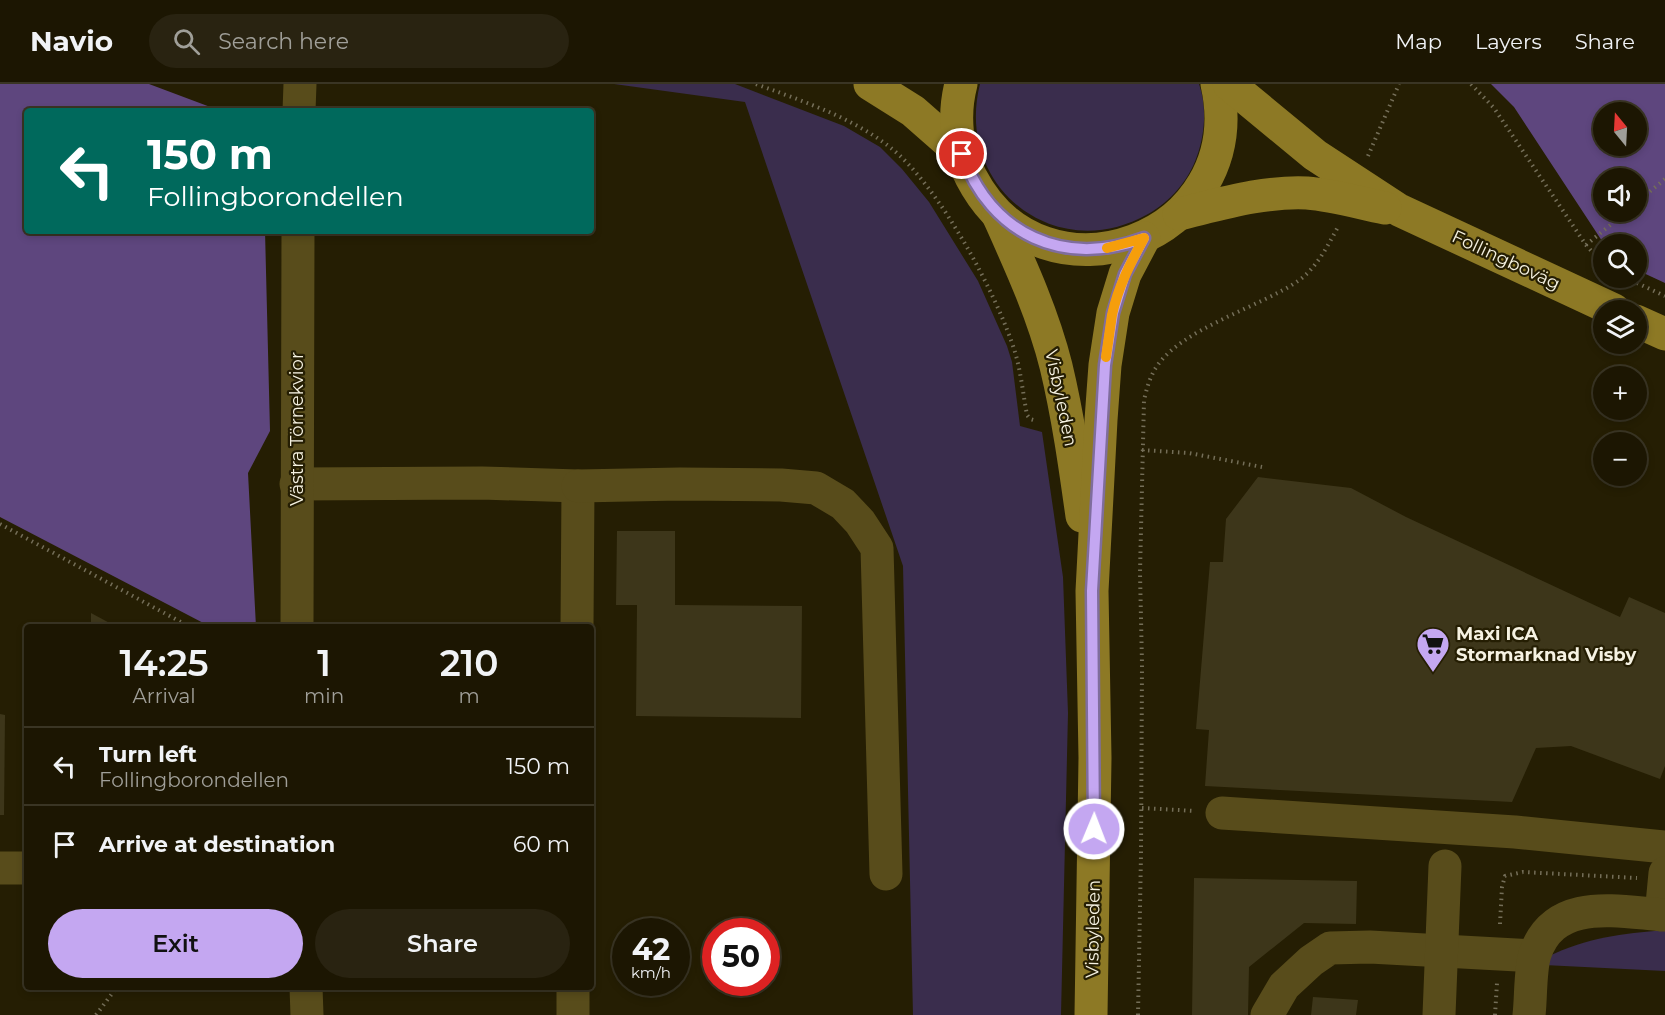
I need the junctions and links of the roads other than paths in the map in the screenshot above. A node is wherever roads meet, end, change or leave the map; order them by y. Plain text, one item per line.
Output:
1 (300, 84) edge
2 (870, 84) edge
3 (961, 84) edge
4 (1217, 84) edge
5 (1229, 84) edge
6 (299, 108) edge
7 (962, 154) junction
8 (1398, 210) junction
9 (998, 213) junction
10 (1179, 214) junction
11 (298, 234) edge
12 (1144, 238) junction
13 (1593, 300) edge
14 (1647, 326) edge
15 (1665, 334) edge
16 (296, 484) junction
17 (578, 486) junction
18 (1092, 591) junction
19 (297, 624) edge
20 (577, 624) edge
21 (1222, 813) road end
22 (1665, 847) edge
23 (1445, 866) dead end
24 (24, 867) edge
25 (0, 868) edge
26 (1665, 873) edge
27 (886, 874) dead end
28 (1663, 915) edge
29 (1443, 950) junction
30 (1534, 956) junction
31 (306, 990) edge
32 (573, 990) edge
33 (307, 1015) edge
34 (573, 1015) edge
35 (1091, 1015) edge
36 (1267, 1015) edge
37 (1439, 1015) edge
38 (1529, 1015) edge

1 - 6 street
2 - 7 main road
3 - 7 main road
4 - 10 main road
5 - 8 main road, Follingboväg
7 - 9 main road
8 - 10 main road, Follingboväg
8 - 13 main road, Follingboväg
9 - 12 main road
9 - 18 main road, Visbyleden
10 - 12 main road
11 - 16 street, Västra Törnekvior
12 - 18 main road, Visbyleden
14 - 15 main road
16 - 17 street
16 - 19 street, Västra Törnekvior
17 - 20 street
17 - 27 street
18 - 35 main road, Visbyleden
21 - 22 street
23 - 29 street
24 - 25 street
26 - 28 street
28 - 30 street
29 - 30 street
29 - 36 street
29 - 37 street
30 - 38 street
31 - 33 street
32 - 34 street

